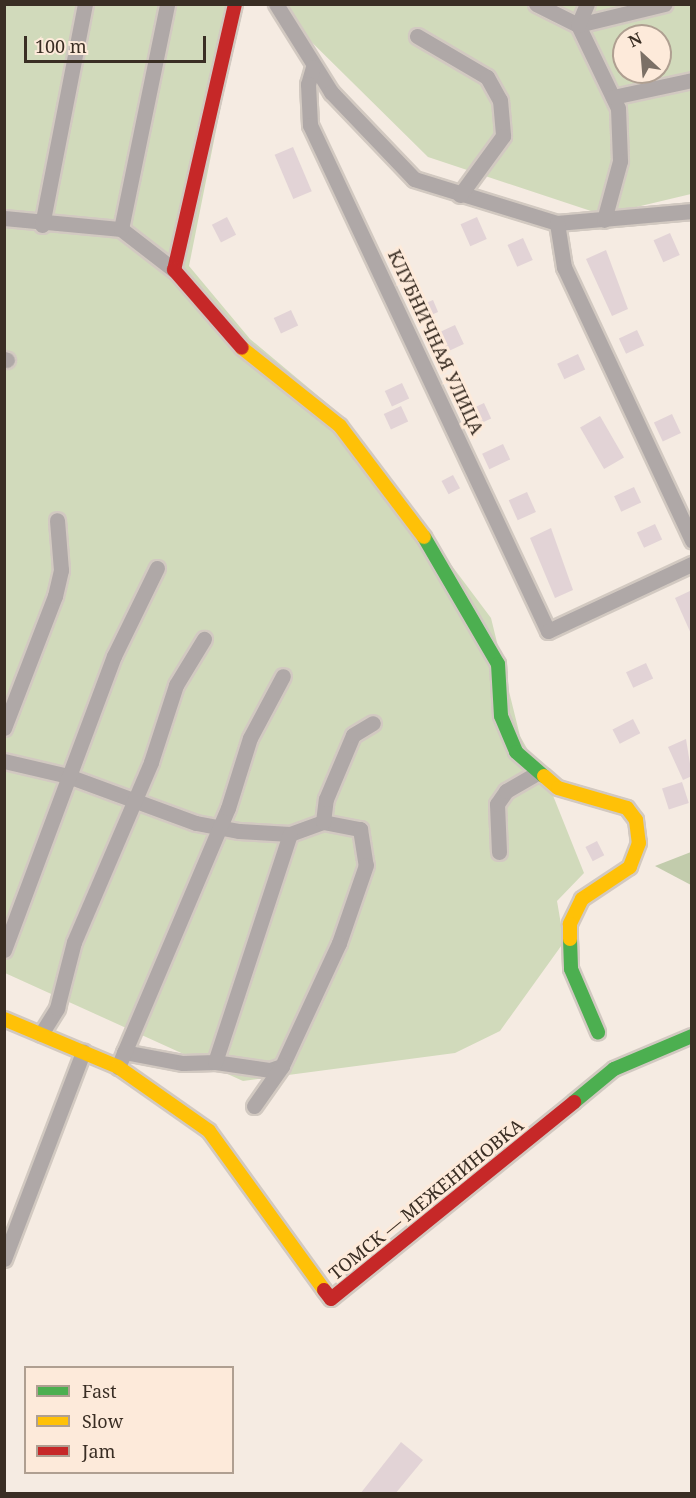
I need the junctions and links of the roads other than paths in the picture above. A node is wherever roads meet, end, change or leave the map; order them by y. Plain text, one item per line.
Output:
1 (86, 4) edge
2 (167, 4) edge
3 (235, 4) edge
4 (276, 4) edge
5 (536, 4) edge
6 (587, 4) edge
7 (665, 4) edge
8 (578, 25) junction
9 (417, 36) dead end
10 (313, 67) junction
11 (692, 80) edge
12 (613, 97) junction
13 (460, 195) junction
14 (692, 211) edge
15 (4, 218) edge
16 (604, 220) junction
17 (557, 223) junction
18 (42, 225) junction
19 (121, 229) junction
20 (174, 270) junction
21 (57, 520) dead end
22 (692, 540) edge
23 (692, 564) edge
24 (157, 568) dead end
25 (204, 639) dead end
26 (283, 676) dead end
27 (373, 723) dead end
28 (4, 728) edge
29 (4, 761) edge
30 (536, 774) junction
31 (68, 776) junction
32 (132, 798) junction
33 (323, 822) junction
34 (217, 827) junction
35 (290, 834) junction
36 (499, 852) dead end
37 (4, 950) edge
38 (4, 1019) edge
39 (598, 1032) dead end
40 (41, 1034) junction
41 (692, 1036) edge
42 (83, 1052) junction
43 (121, 1059) junction
44 (215, 1062) junction
45 (282, 1066) junction
46 (254, 1106) dead end
47 (4, 1259) edge

1 - 18 street
2 - 19 street
3 - 20 street
4 - 10 street
5 - 8 street
6 - 8 street
7 - 8 street
8 - 12 street
9 - 13 street
10 - 13 street
10 - 23 street, КЛУБНИЧНАЯ УЛИЦА
11 - 12 street
12 - 16 street
13 - 17 street
14 - 16 street
15 - 18 street
16 - 17 street
17 - 22 street
18 - 19 street
19 - 20 street
20 - 30 street
21 - 28 street
24 - 31 street
25 - 32 street
26 - 34 street
27 - 33 street
29 - 31 street
30 - 36 street
30 - 39 street
31 - 32 street
31 - 37 street
32 - 34 street
32 - 40 street
33 - 35 street
33 - 45 street
34 - 35 street
34 - 43 street
35 - 44 street
38 - 40 street
40 - 42 street
41 - 43 street, ТОМСК — МЕЖЕНИНОВКА
42 - 43 street
42 - 47 street
43 - 44 street
44 - 45 street
45 - 46 street

